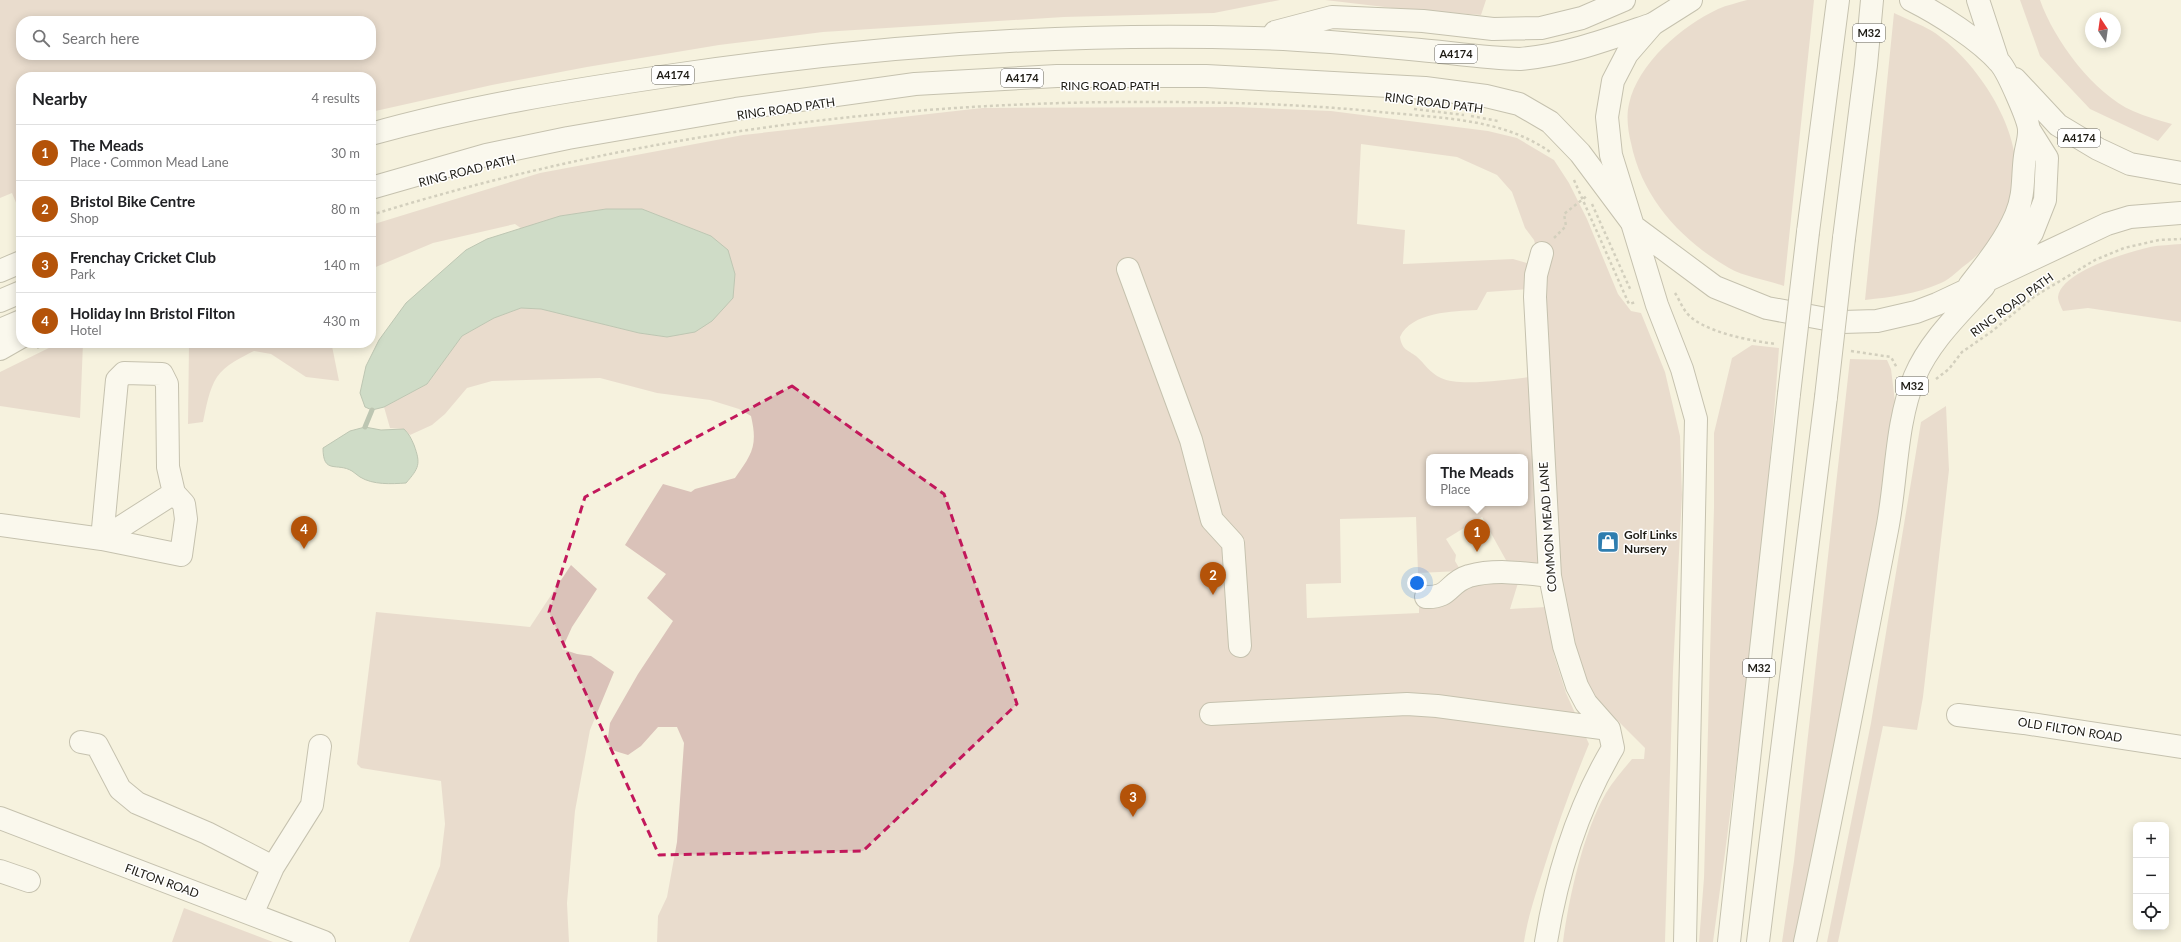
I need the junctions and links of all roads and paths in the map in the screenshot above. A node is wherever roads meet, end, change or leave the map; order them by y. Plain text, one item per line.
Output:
1 (1624, 0) edge
2 (1678, 0) edge
3 (1691, 0) edge
4 (1838, 0) edge
5 (1872, 0) edge
6 (1911, 0) edge
7 (1978, 0) edge
8 (1658, 20) junction
9 (1254, 38) junction
10 (2000, 62) junction
11 (1408, 108) dead end
12 (1504, 122) dead end
13 (2030, 131) junction
14 (376, 133) edge
15 (1552, 154) dead end
16 (2181, 173) edge
17 (1571, 174) dead end
18 (376, 187) edge
19 (1585, 188) dead end
20 (1588, 195) junction
21 (1583, 199) junction
22 (376, 214) edge
23 (2181, 214) edge
24 (1632, 223) junction
25 (2181, 239) edge
26 (1542, 253) joint
27 (1128, 269) dead end
28 (1993, 277) junction
29 (1965, 290) junction
30 (16, 294) edge
31 (1645, 299) junction
32 (0, 301) edge
33 (16, 323) edge
34 (0, 330) edge
35 (16, 340) edge
36 (1780, 344) dead end
37 (0, 349) edge
38 (1848, 351) dead end
39 (1898, 370) dead end
40 (1931, 382) dead end
41 (174, 493) junction
42 (0, 525) edge
43 (102, 539) junction
44 (1550, 576) junction
45 (1426, 598) dead end
46 (1240, 646) dead end
47 (1211, 714) dead end
48 (1958, 715) dead end
49 (1609, 729) junction
50 (81, 742) dead end
51 (320, 746) dead end
52 (2181, 747) edge
53 (1, 820) edge
54 (273, 867) junction
55 (0, 871) edge
56 (28, 881) dead end
57 (252, 914) junction
58 (324, 942) edge
59 (1546, 942) edge
60 (1685, 942) edge
61 (1729, 942) edge
62 (1758, 942) edge
63 (1805, 942) edge

1 - 9 main road, A4174
2 - 8 main road
3 - 8 main road
4 - 61 main road, M32, bridge
5 - 62 main road, M32, bridge
6 - 10 main road
7 - 10 main road
8 - 9 main road, A4174
8 - 24 main road
9 - 14 main road, A4174
10 - 13 main road
10 - 16 main road, A4174
11 - 12 path, RING ROAD PATH
13 - 28 main road
13 - 29 main road
15 - 22 path, RING ROAD PATH
17 - 21 path
18 - 24 main road, A4174
19 - 20 path
20 - 21 path
20 - 31 path
21 - 26 path
21 - 31 path
23 - 28 main road
24 - 29 main road
24 - 31 main road
25 - 40 path, RING ROAD PATH
26 - 44 main road, COMMON MEAD LANE
27 - 46 main road
28 - 29 main road
28 - 63 main road, M32
30 - 32 main road
31 - 36 path
31 - 60 main road
33 - 34 main road
35 - 37 main road
38 - 39 path
41 - 43 main road
41 - 43 main road
41 - 43 main road
42 - 43 main road
44 - 45 main road
44 - 49 main road, COMMON MEAD LANE
47 - 49 main road
48 - 52 main road, OLD FILTON ROAD
49 - 59 main road
50 - 54 main road
51 - 54 main road
53 - 57 main road, FILTON ROAD
54 - 57 main road
55 - 56 main road
57 - 58 main road, FILTON ROAD

